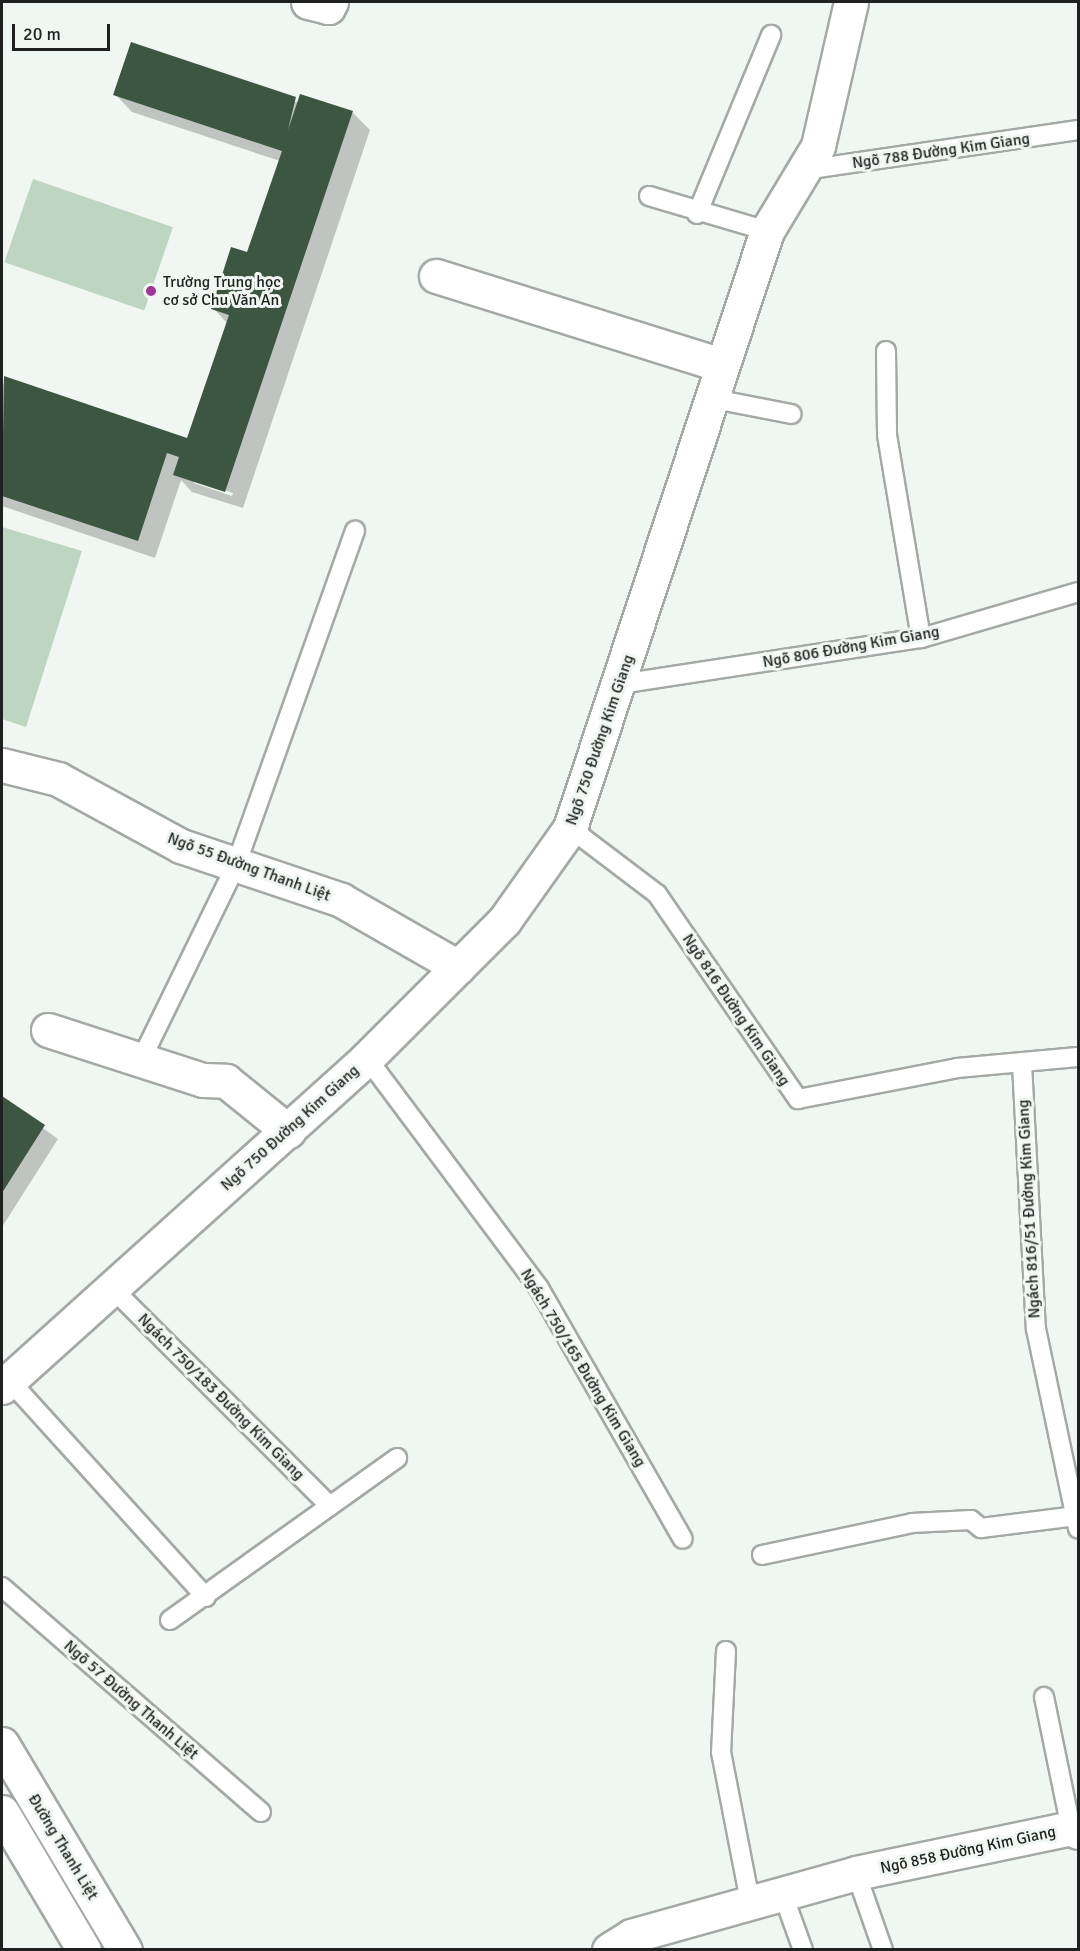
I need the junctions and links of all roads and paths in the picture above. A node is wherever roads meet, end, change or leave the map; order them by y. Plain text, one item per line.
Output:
1 (308, 2) edge
2 (331, 2) edge
3 (851, 2) edge
4 (771, 35) dead end
5 (1078, 130) edge
6 (804, 170) junction
7 (649, 196) dead end
8 (697, 214) junction
9 (766, 231) junction
10 (436, 276) dead end
11 (886, 351) dead end
12 (719, 364) junction
13 (709, 398) junction
14 (791, 414) dead end
15 (355, 531) dead end
16 (1078, 592) edge
17 (921, 638) junction
18 (620, 684) junction
19 (2, 765) edge
20 (570, 828) junction
21 (236, 865) junction
22 (458, 967) junction
23 (48, 1030) dead end
24 (1078, 1057) edge
25 (367, 1058) junction
26 (141, 1060) junction
27 (1022, 1064) junction
28 (288, 1131) junction
29 (112, 1288) junction
30 (5, 1384) edge
31 (397, 1458) dead end
32 (330, 1506) junction
33 (1077, 1522) edge
34 (683, 1539) dead end
35 (762, 1555) dead end
36 (2, 1587) edge
37 (206, 1597) junction
38 (170, 1620) dead end
39 (726, 1652) dead end
40 (1044, 1697) dead end
41 (2, 1744) edge
42 (2, 1812) edge
43 (261, 1812) dead end
44 (1075, 1830) edge
45 (856, 1873) junction
46 (782, 1892) junction
47 (750, 1901) junction
48 (84, 1950) edge
49 (125, 1950) edge
50 (609, 1950) edge
51 (803, 1950) edge
52 (883, 1950) edge

1 - 2 street
3 - 6 street, Ngõ 750 Đường Kim Giang
4 - 8 lane
5 - 6 lane, Ngõ 788 Đường Kim Giang
6 - 9 street, Ngõ 750 Đường Kim Giang
7 - 8 lane
8 - 9 lane
9 - 12 street, Ngõ 750 Đường Kim Giang
10 - 12 street
11 - 17 lane
12 - 13 street, Ngõ 750 Đường Kim Giang
13 - 14 lane
13 - 18 street, Ngõ 750 Đường Kim Giang
15 - 21 lane
16 - 17 lane, Ngõ 806 Đường Kim Giang
17 - 18 lane, Ngõ 806 Đường Kim Giang
18 - 20 street, Ngõ 750 Đường Kim Giang
19 - 21 street, Ngõ 55 Đường Thanh Liệt
20 - 22 street, Ngõ 750 Đường Kim Giang
20 - 27 lane, Ngõ 816 Đường Kim Giang
21 - 22 street, Ngõ 55 Đường Thanh Liệt
21 - 26 lane
22 - 25 street, Ngõ 750 Đường Kim Giang
23 - 26 street
24 - 27 lane, Ngõ 816 Đường Kim Giang
25 - 28 street, Ngõ 750 Đường Kim Giang
25 - 34 lane, Ngách 750/165 Đường Kim Giang
26 - 28 street
27 - 33 lane, Ngách 816/51 Đường Kim Giang
28 - 29 street, Ngõ 750 Đường Kim Giang
29 - 30 street, Ngõ 750 Đường Kim Giang
29 - 32 lane, Ngách 750/183 Đường Kim Giang
30 - 37 lane
31 - 32 lane
32 - 37 lane
33 - 35 lane
36 - 43 lane, Ngõ 57 Đường Thanh Liệt
37 - 38 lane
39 - 47 lane
40 - 44 lane
41 - 49 street, Đường Thanh Liệt
42 - 48 street
44 - 45 street, Ngõ 858 Đường Kim Giang
45 - 46 street, Ngõ 858 Đường Kim Giang
45 - 52 lane
46 - 47 street, Ngõ 858 Đường Kim Giang
46 - 51 lane
47 - 50 street, Ngõ 858 Đường Kim Giang

